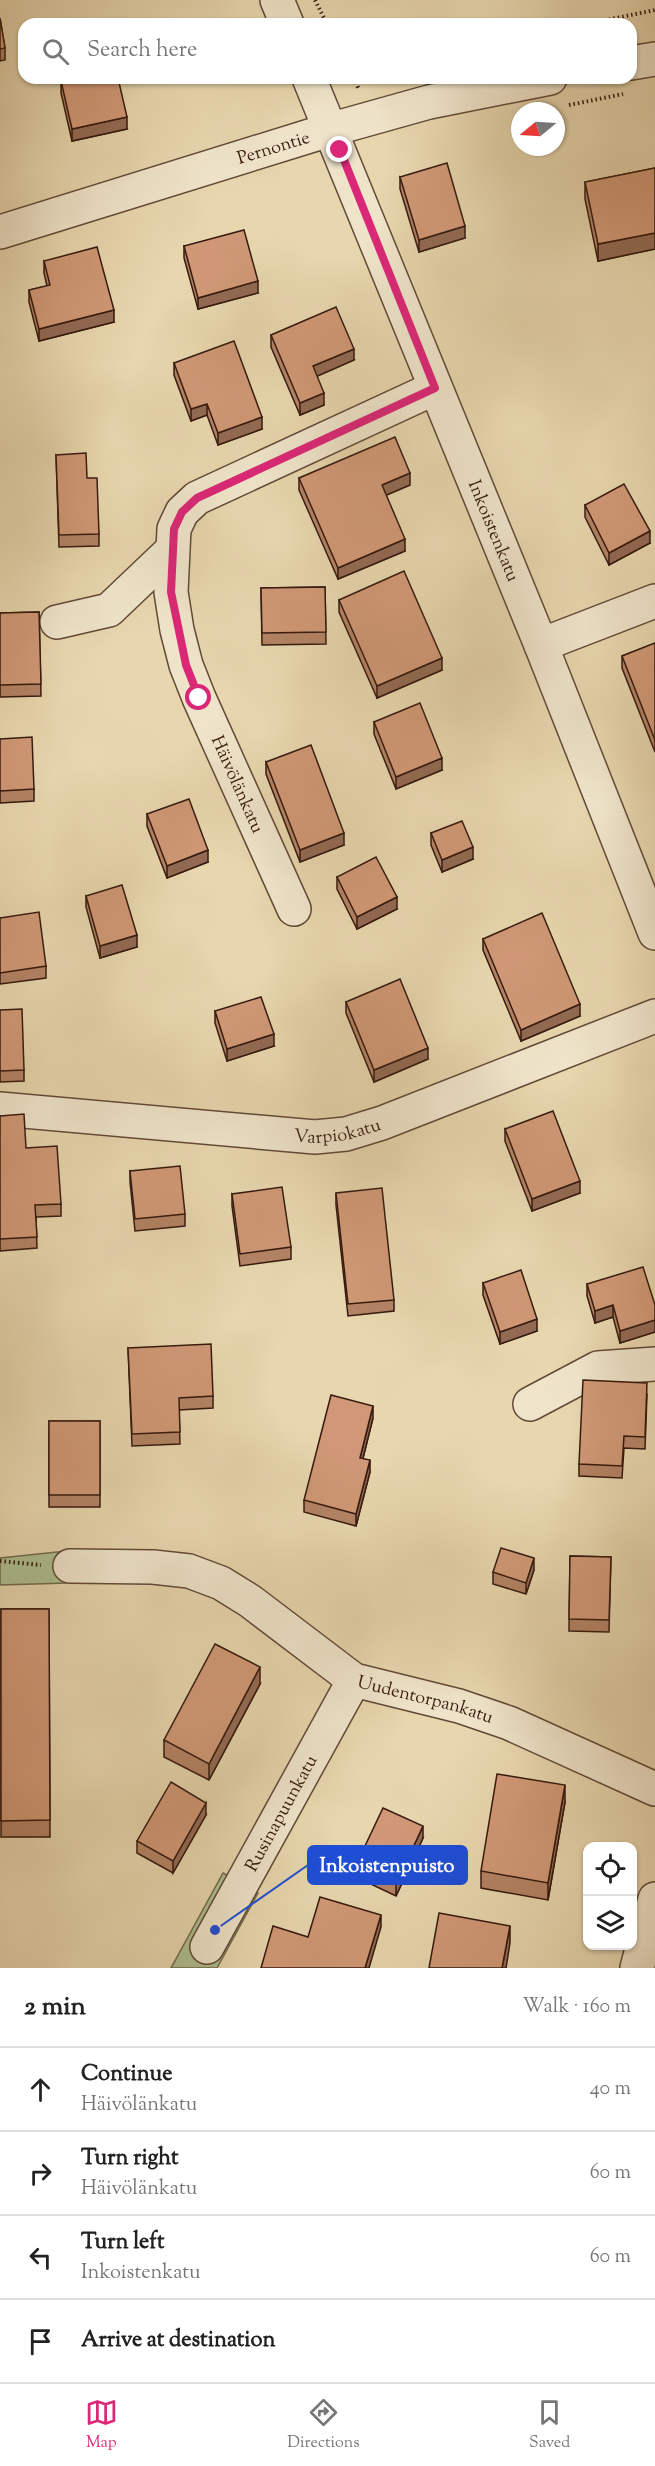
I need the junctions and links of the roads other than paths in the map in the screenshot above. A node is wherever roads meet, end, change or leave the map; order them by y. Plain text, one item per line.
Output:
1 (277, 0) edge
2 (284, 18) edge
3 (655, 59) edge
4 (637, 73) edge
5 (311, 84) edge
6 (555, 92) edge
7 (329, 130) junction
8 (0, 232) edge
9 (435, 388) junction
10 (171, 551) junction
11 (655, 601) edge
12 (57, 622) dead end
13 (541, 645) junction
14 (294, 909) dead end
15 (655, 933) edge
16 (655, 1016) edge
17 (0, 1109) edge
18 (655, 1364) edge
19 (530, 1404) dead end
20 (70, 1566) road end
21 (354, 1680) junction
22 (655, 1789) edge
23 (655, 1899) edge
24 (207, 1947) dead end
25 (637, 1968) edge

1 - 2 street
3 - 4 street
5 - 7 street, Inkoistenkatu
6 - 7 street, Pernontie
7 - 8 street, Pernontie
7 - 9 street, Inkoistenkatu
9 - 10 street, Häivölänkatu
9 - 13 street, Inkoistenkatu
10 - 12 street
10 - 14 street, Häivölänkatu
11 - 13 street
13 - 15 street, Inkoistenkatu
16 - 17 street, Varpiokatu
18 - 19 street
20 - 21 street, Uudentorpankatu
21 - 22 street, Uudentorpankatu
21 - 24 street, Rusinapuunkatu
23 - 25 street

